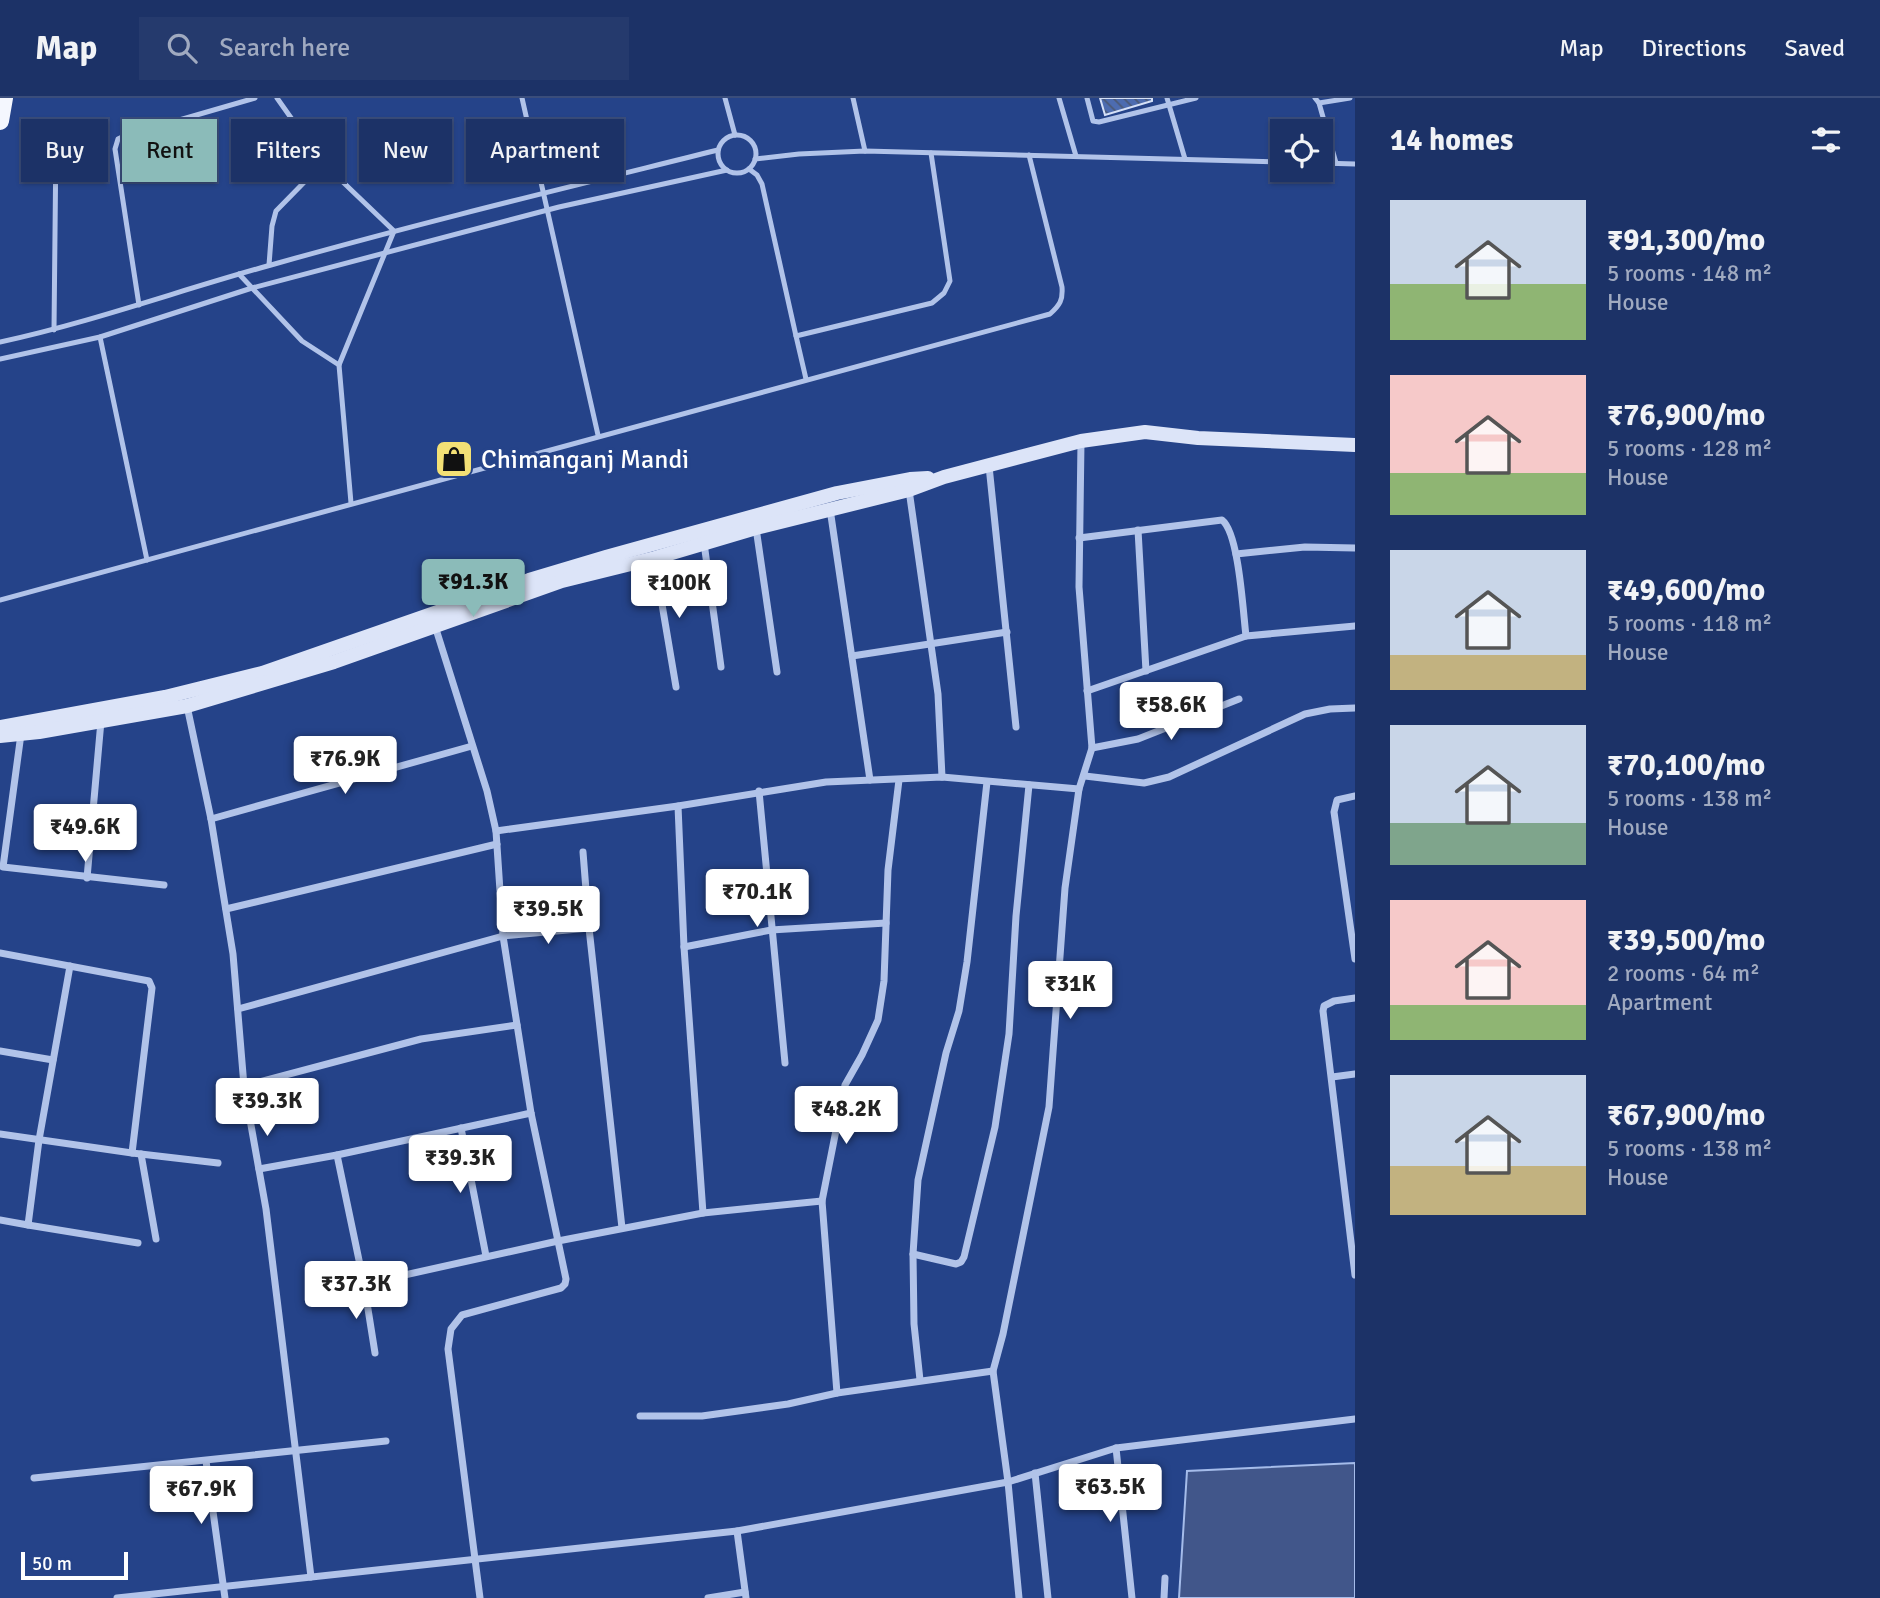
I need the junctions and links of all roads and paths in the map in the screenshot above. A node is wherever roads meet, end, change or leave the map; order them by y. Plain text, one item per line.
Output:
1 (4, 98) edge
2 (255, 98) edge
3 (277, 98) edge
4 (522, 98) edge
5 (725, 98) edge
6 (853, 98) edge
7 (1059, 98) edge
8 (1087, 98) edge
9 (1167, 98) edge
10 (1196, 98) edge
11 (1350, 98) edge
12 (1317, 101) edge
13 (1170, 106) junction
14 (292, 119) edge
15 (0, 121) edge
16 (735, 135) junction
17 (718, 150) junction
18 (865, 151) junction
19 (931, 153) junction
20 (1029, 155) junction
21 (1076, 156) junction
22 (755, 159) junction
23 (1185, 159) junction
24 (1270, 162) edge
25 (1336, 163) joint
26 (1355, 164) edge
27 (749, 169) junction
28 (727, 170) junction
29 (56, 182) edge
30 (304, 182) edge
31 (343, 182) edge
32 (545, 194) junction
33 (548, 210) junction
34 (394, 231) junction
35 (385, 253) junction
36 (269, 265) junction
37 (239, 274) junction
38 (252, 288) junction
39 (139, 305) junction
40 (54, 330) junction
41 (796, 336) junction
42 (100, 337) junction
43 (0, 342) edge
44 (0, 359) edge
45 (339, 365) junction
46 (806, 379) junction
47 (598, 435) junction
48 (1081, 441) junction
49 (1355, 445) edge
50 (989, 466) junction
51 (944, 477) junction
52 (909, 490) junction
53 (351, 503) junction
54 (830, 509) junction
55 (756, 528) junction
56 (1138, 530) junction
57 (1079, 538) junction
58 (704, 544) junction
59 (1355, 548) edge
60 (653, 551) junction
61 (1236, 554) junction
62 (147, 560) junction
63 (0, 600) edge
64 (433, 621) junction
65 (1355, 626) edge
66 (1007, 632) junction
67 (1246, 636) junction
68 (930, 644) junction
69 (852, 656) junction
70 (721, 667) dead end
71 (1146, 671) junction
72 (778, 672) dead end
73 (676, 687) dead end
74 (1087, 691) junction
75 (1239, 699) dead end
76 (187, 706) junction
77 (1355, 708) edge
78 (101, 721) junction
79 (0, 727) edge
80 (1016, 727) dead end
81 (21, 734) junction
82 (0, 736) edge
83 (472, 746) junction
84 (1092, 748) junction
85 (1084, 776) junction
86 (942, 777) junction
87 (899, 779) junction
88 (870, 780) junction
89 (987, 782) junction
90 (1029, 785) junction
91 (1079, 789) junction
92 (759, 791) junction
93 (1355, 796) edge
94 (678, 806) junction
95 (211, 819) junction
96 (496, 831) junction
97 (497, 844) junction
98 (583, 852) dead end
99 (87, 878) junction
100 (164, 885) dead end
101 (226, 909) junction
102 (886, 923) junction
103 (589, 928) junction
104 (771, 930) junction
105 (503, 936) junction
106 (684, 947) junction
107 (0, 953) edge
108 (1355, 959) edge
109 (70, 965) junction
110 (1355, 999) edge
111 (238, 1009) junction
112 (517, 1026) junction
113 (0, 1051) edge
114 (53, 1060) junction
115 (785, 1063) dead end
116 (1355, 1074) edge
117 (1332, 1077) junction
118 (244, 1086) junction
119 (531, 1113) junction
120 (461, 1128) junction
121 (0, 1134) edge
122 (39, 1139) junction
123 (132, 1153) junction
124 (141, 1154) junction
125 (337, 1155) junction
126 (218, 1163) dead end
127 (259, 1169) junction
128 (822, 1201) junction
129 (703, 1213) junction
130 (0, 1220) edge
131 (28, 1225) junction
132 (622, 1228) junction
133 (156, 1239) dead end
134 (558, 1241) junction
135 (138, 1244) dead end
136 (913, 1254) junction
137 (486, 1256) junction
138 (1355, 1275) edge
139 (364, 1284) junction
140 (375, 1353) dead end
141 (993, 1371) junction
142 (920, 1380) junction
143 (837, 1393) junction
144 (640, 1416) dead end
145 (1355, 1419) edge
146 (386, 1441) dead end
147 (1116, 1448) junction
148 (296, 1452) junction
149 (206, 1461) junction
150 (1035, 1473) junction
151 (34, 1478) dead end
152 (1008, 1482) junction
153 (737, 1531) junction
154 (475, 1559) junction
155 (311, 1577) junction
156 (1165, 1578) dead end
157 (224, 1587) junction
158 (745, 1595) edge
159 (117, 1598) edge
160 (225, 1598) edge
161 (480, 1598) edge
162 (708, 1598) edge
163 (1019, 1598) edge
164 (1048, 1598) edge
165 (1132, 1598) edge
166 (1164, 1598) edge

1 - 15 main road
2 - 39 lane
3 - 14 lane
4 - 32 lane
5 - 16 lane
6 - 18 lane
7 - 21 lane
8 - 13 lane
9 - 13 lane
10 - 13 lane
11 - 12 lane
12 - 25 lane
13 - 23 lane
16 - 17 lane
16 - 22 lane
17 - 28 lane
17 - 32 lane
18 - 19 lane
18 - 22 lane
19 - 20 lane
19 - 41 lane
20 - 21 lane
20 - 46 lane
21 - 23 lane
22 - 27 lane
23 - 24 lane
25 - 26 lane
27 - 28 lane
27 - 41 lane
28 - 33 lane
29 - 40 lane
30 - 36 lane
31 - 34 lane
32 - 33 lane
32 - 34 lane
33 - 35 lane
33 - 47 lane
34 - 35 lane
34 - 36 lane
35 - 38 lane
35 - 45 lane
36 - 37 lane
37 - 38 lane
37 - 39 lane
38 - 42 lane
38 - 45 lane
39 - 40 lane
40 - 43 lane
41 - 46 lane
42 - 44 lane
42 - 62 lane
45 - 53 lane
46 - 47 lane
47 - 53 lane
48 - 49 street
48 - 50 street
48 - 57 street
50 - 51 street
50 - 66 street
51 - 52 street
51 - 60 street
52 - 54 street
52 - 68 street
53 - 62 lane
54 - 55 street
54 - 69 street
55 - 58 street
55 - 72 street
56 - 57 street
56 - 61 street
56 - 71 street
57 - 74 street
58 - 60 street
58 - 70 street
59 - 61 street
60 - 64 street
60 - 73 street
61 - 67 street
62 - 63 lane
64 - 76 street
64 - 79 street
64 - 83 street
65 - 67 street
66 - 68 street
66 - 80 street
67 - 71 street
68 - 69 street
68 - 86 street
69 - 88 street
71 - 74 street
74 - 84 street
75 - 84 street
76 - 78 street
76 - 95 street
77 - 85 street
78 - 81 street
78 - 99 street
81 - 82 street
81 - 99 street
83 - 95 street
83 - 96 street
84 - 85 street
85 - 91 street
86 - 87 street
86 - 89 street
87 - 88 street
87 - 102 street
88 - 92 street
89 - 90 street
89 - 136 street
90 - 91 street
90 - 136 street
91 - 141 street
92 - 94 street
92 - 104 street
93 - 108 street
94 - 96 street
94 - 106 street
95 - 101 street
96 - 97 street
97 - 101 street
97 - 105 street
98 - 103 street
99 - 100 street
101 - 111 street
102 - 104 street
102 - 128 street
103 - 105 street
103 - 132 street
104 - 106 street
104 - 115 street
105 - 111 street
105 - 112 street
106 - 129 street
107 - 109 street
109 - 114 street
109 - 123 street
110 - 117 street
111 - 118 street
112 - 118 street
112 - 119 street
113 - 114 street
114 - 122 street
116 - 117 street
117 - 138 street
118 - 127 street
119 - 120 street
119 - 134 street
120 - 125 street
120 - 137 street
121 - 122 street
122 - 123 street
122 - 131 street
123 - 124 street
124 - 126 street
124 - 133 street
125 - 127 street
125 - 139 street
127 - 148 street
128 - 129 street
128 - 143 street
129 - 132 street
130 - 131 street
131 - 135 street
132 - 134 street
134 - 137 street
134 - 154 street
136 - 142 street
137 - 139 street
139 - 140 street
141 - 142 street
141 - 152 street
142 - 143 street
143 - 144 street
145 - 147 street
146 - 148 street
147 - 150 street
147 - 165 street
148 - 149 street
148 - 155 street
149 - 151 street
149 - 157 street
150 - 152 street
150 - 164 street
152 - 153 street
152 - 163 street
153 - 154 street
153 - 158 street
154 - 155 street
154 - 161 street
155 - 157 street
156 - 166 street
157 - 159 street
157 - 160 street
158 - 162 street

